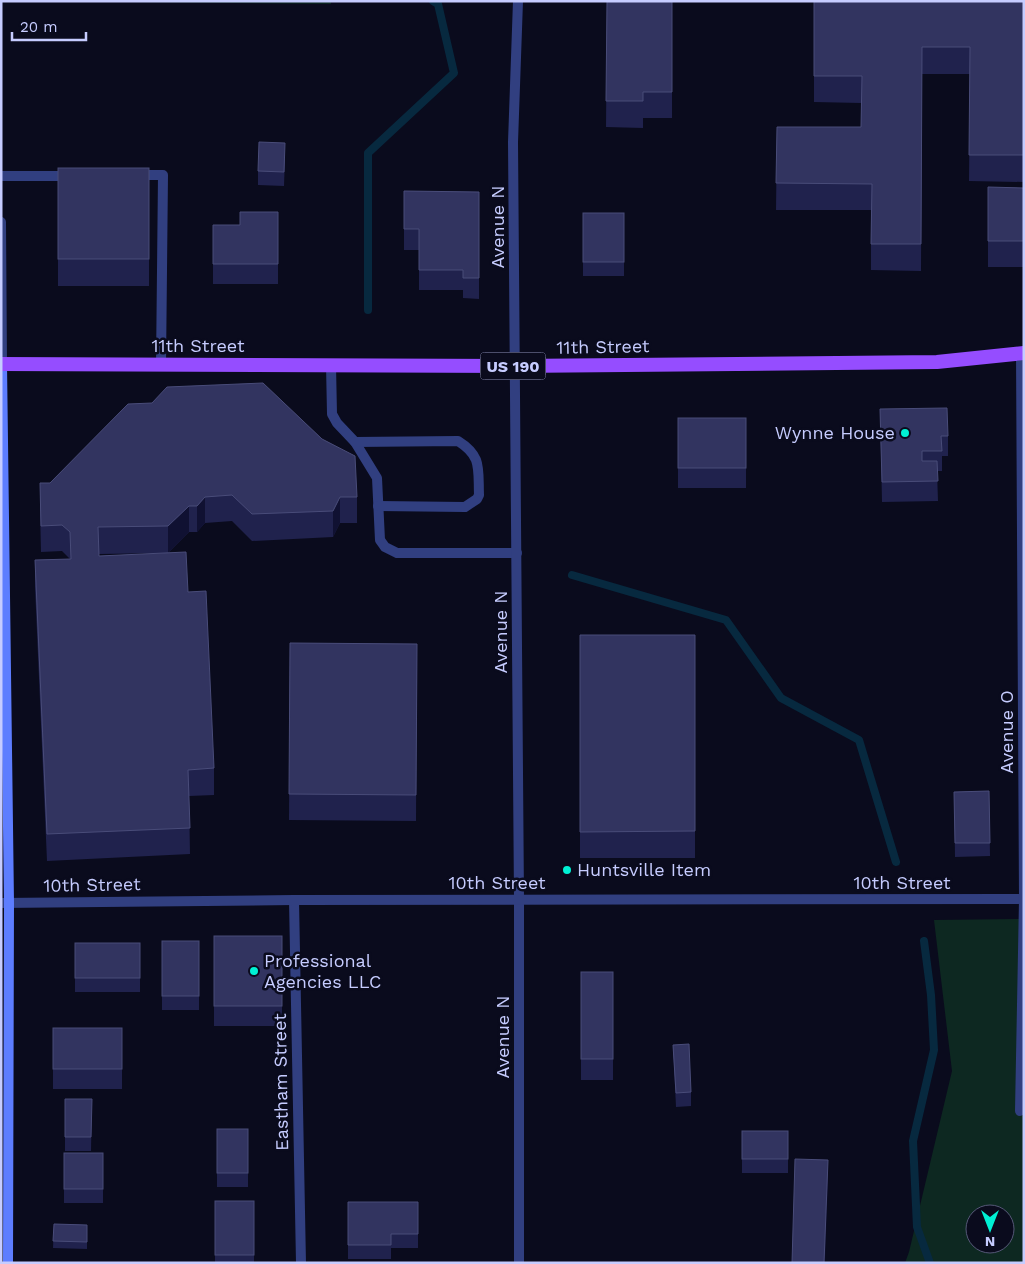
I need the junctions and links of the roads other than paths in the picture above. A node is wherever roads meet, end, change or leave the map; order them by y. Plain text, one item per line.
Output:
1 (518, 1) edge
2 (125, 175) edge
3 (1, 176) edge
4 (87, 176) edge
5 (1, 222) edge
6 (1022, 353) edge
7 (2, 364) edge
8 (161, 364) junction
9 (331, 365) junction
10 (515, 366) junction
11 (355, 442) junction
12 (378, 506) junction
13 (517, 554) junction
14 (1023, 602) edge
15 (519, 899) junction
16 (1024, 899) edge
17 (294, 900) junction
18 (5, 903) edge
19 (1020, 1111) dead end
20 (8, 1263) edge
21 (301, 1263) edge
22 (519, 1263) edge

1 - 10 street, Avenue N
2 - 8 street
3 - 4 street
5 - 7 street
6 - 10 main road, 11th Street / US 190
6 - 14 street, Avenue O
7 - 8 main road, 11th Street / US 190
7 - 18 main road
8 - 9 main road, 11th Street / US 190
9 - 10 main road, 11th Street / US 190
9 - 11 street
10 - 13 street, Avenue N
11 - 12 street
11 - 12 street
12 - 13 street
13 - 15 street, Avenue N
14 - 16 street, Avenue O
15 - 16 street, 10th Street
15 - 17 street, 10th Street
15 - 22 street, Avenue N
16 - 19 street, Avenue O
17 - 18 street, 10th Street
17 - 21 street, Eastham Street
18 - 20 main road

